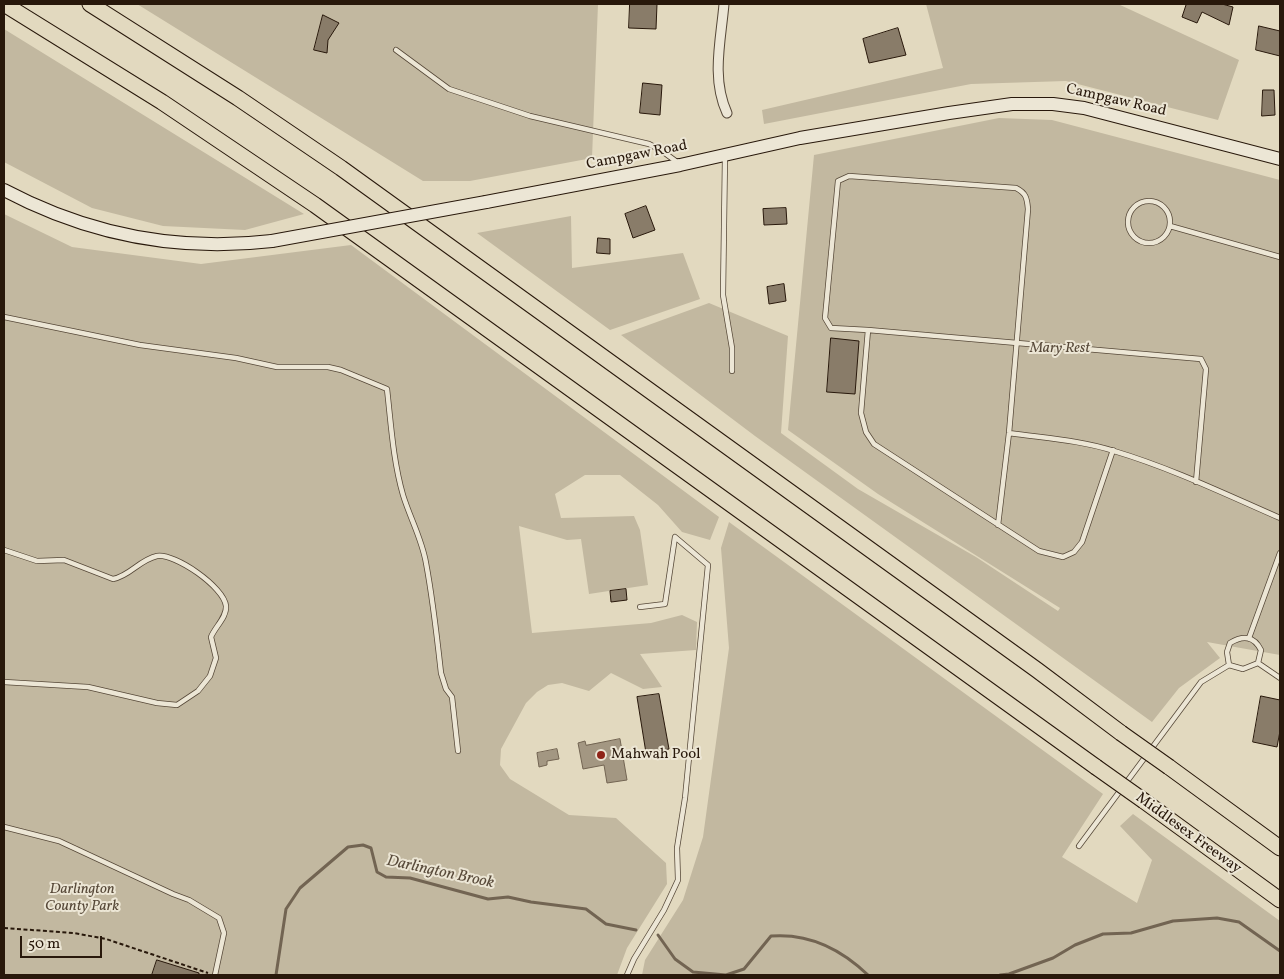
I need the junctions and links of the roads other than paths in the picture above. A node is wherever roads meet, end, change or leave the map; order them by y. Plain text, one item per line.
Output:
1 (4, 4) edge
2 (90, 4) edge
3 (724, 4) edge
4 (396, 50) dead end
5 (727, 113) dead end
6 (725, 154) junction
7 (1280, 159) edge
8 (680, 165) junction
9 (4, 190) edge
10 (1170, 226) junction
11 (1280, 257) edge
12 (4, 317) edge
13 (868, 330) junction
14 (1016, 342) junction
15 (732, 371) dead end
16 (1009, 433) junction
17 (1113, 450) junction
18 (1196, 482) junction
19 (1280, 518) edge
20 (998, 525) junction
21 (4, 550) edge
22 (1280, 553) edge
23 (640, 606) dead end
24 (1249, 638) junction
25 (1258, 663) junction
26 (1229, 665) junction
27 (1280, 678) edge
28 (4, 682) edge
29 (458, 751) dead end
30 (4, 827) edge
31 (1079, 846) dead end
32 (1280, 848) edge
33 (1280, 900) edge
34 (215, 975) edge
35 (628, 975) edge

1 - 33 highway, Middlesex Freeway, bridge
2 - 32 highway, bridge
3 - 5 street
4 - 8 lane
6 - 7 main road, Campgaw Road
6 - 8 main road, Campgaw Road
6 - 15 lane
8 - 9 main road, Campgaw Road, bridge
10 - 10 lane
10 - 11 lane
12 - 29 lane
13 - 14 lane
13 - 14 lane
13 - 20 lane
14 - 16 lane
14 - 18 lane
16 - 17 lane
16 - 20 lane
17 - 18 lane
17 - 20 lane
18 - 19 lane
21 - 28 lane
22 - 24 lane
23 - 35 lane
24 - 25 lane
24 - 26 lane
25 - 26 lane
25 - 27 lane
26 - 31 lane
30 - 34 lane

